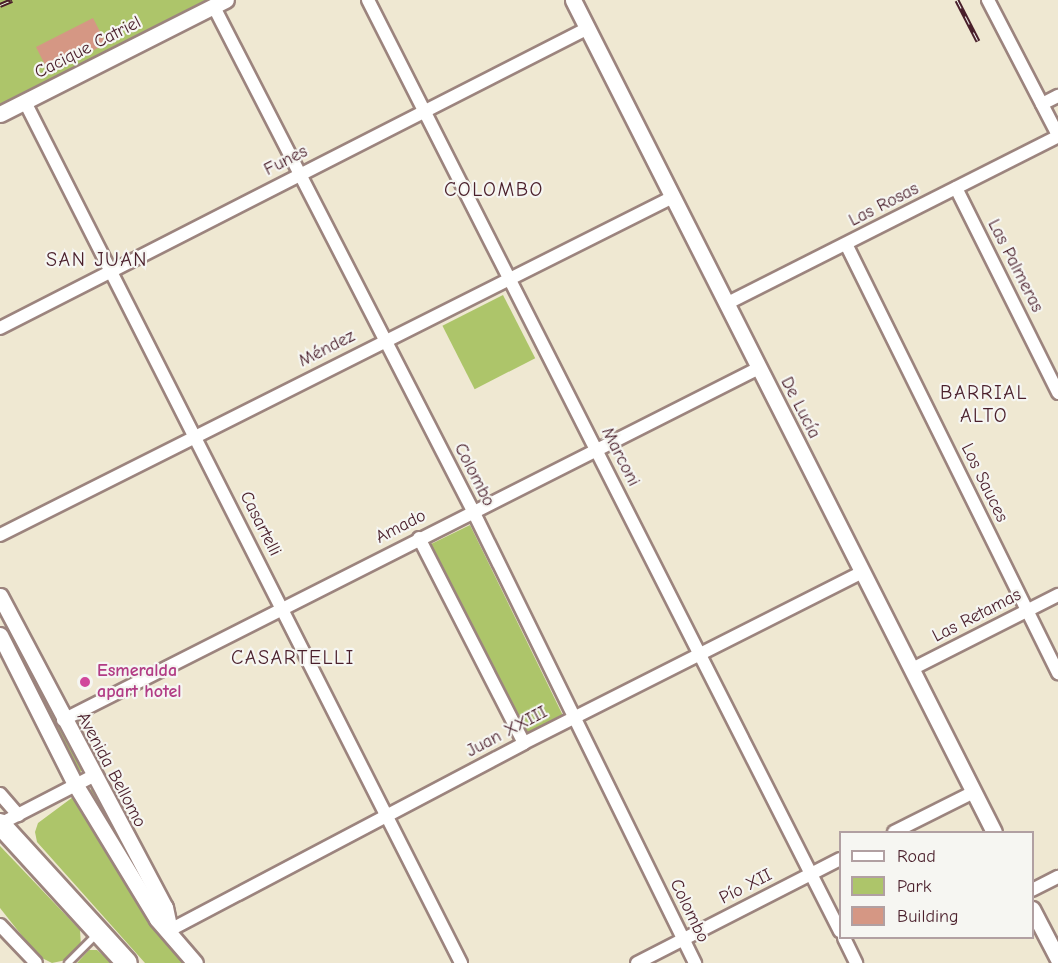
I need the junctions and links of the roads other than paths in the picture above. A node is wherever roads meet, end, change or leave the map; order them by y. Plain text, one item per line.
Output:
1 (368, 0) edge
2 (573, 0) edge
3 (988, 0) edge
4 (220, 3) edge
5 (588, 28) junction
6 (1058, 96) edge
7 (25, 102) junction
8 (1042, 104) junction
9 (425, 111) junction
10 (0, 114) edge
11 (1058, 136) edge
12 (300, 175) junction
13 (956, 188) junction
14 (671, 198) junction
15 (846, 244) junction
16 (109, 270) junction
17 (509, 279) junction
18 (726, 304) junction
19 (0, 328) edge
20 (386, 339) junction
21 (757, 369) junction
22 (1058, 393) edge
23 (195, 436) junction
24 (596, 449) junction
25 (473, 511) junction
26 (0, 535) edge
27 (419, 538) junction
28 (863, 572) junction
29 (0, 596) edge
30 (1058, 596) edge
31 (283, 608) junction
32 (1028, 611) junction
33 (0, 635) edge
34 (25, 646) junction
35 (9, 654) junction
36 (700, 654) junction
37 (912, 669) junction
38 (1058, 673) edge
39 (574, 717) junction
40 (63, 720) junction
41 (524, 743) junction
42 (93, 776) junction
43 (75, 784) junction
44 (974, 792) junction
45 (0, 794) edge
46 (18, 815) junction
47 (387, 817) junction
48 (0, 824) edge
49 (896, 831) edge
50 (994, 831) edge
51 (839, 860) edge
52 (812, 874) junction
53 (1058, 877) edge
54 (1034, 889) edge
55 (1034, 913) edge
56 (0, 925) edge
57 (839, 929) edge
58 (170, 930) junction
59 (99, 932) junction
60 (683, 939) junction
61 (844, 939) edge
62 (1058, 959) edge
63 (36, 963) edge
64 (68, 963) edge
65 (127, 963) edge
66 (195, 963) edge
67 (461, 963) edge
68 (637, 963) edge
69 (694, 963) edge
70 (856, 963) edge
71 (1050, 963) edge

1 - 9 street, Marconi
2 - 5 street, De Lucía
3 - 8 street
4 - 7 street, Cacique Catriel
4 - 12 street, Colombo
5 - 9 street, Funes
5 - 14 street, De Lucía
6 - 8 street
7 - 10 street, Cacique Catriel
7 - 16 street, Casartelli
8 - 11 street
9 - 12 street, Funes
9 - 17 street, Marconi
11 - 13 street, Las Rosas
12 - 16 street, Funes
12 - 20 street, Colombo
13 - 15 street, Las Rosas
13 - 22 street, Las Palmeras
14 - 17 street, Méndez
14 - 18 street, De Lucía
15 - 18 street, Las Rosas
15 - 32 street, Los Sauces
16 - 19 street, Funes
16 - 23 street, Casartelli
17 - 20 street, Méndez
17 - 24 street, Marconi
18 - 21 street, De Lucía
20 - 23 street, Méndez
20 - 25 street, Colombo
21 - 24 street, Amado
21 - 28 street, De Lucía
23 - 26 street, Méndez
23 - 31 street, Casartelli
24 - 25 street, Amado
24 - 36 street, Marconi
25 - 27 street, Amado
25 - 39 street, Colombo
27 - 31 street, Amado
27 - 41 street
28 - 36 street, Juan XXIII
28 - 37 street, De Lucía
29 - 34 street, Avenida Bellomo
30 - 32 street, Las Retamas
31 - 40 street, Amado
31 - 47 street, Casartelli
32 - 37 street, Las Retamas
32 - 38 street, Los Sauces
33 - 35 street, Avenida Bellomo
34 - 35 street
34 - 40 street, Avenida Bellomo
35 - 43 street, Avenida Bellomo
36 - 39 street, Juan XXIII
36 - 52 street, Marconi
37 - 44 street, De Lucía
39 - 41 street, Juan XXIII
39 - 60 street, Colombo
40 - 42 street, Avenida Bellomo
41 - 47 street, Juan XXIII
42 - 43 street
42 - 58 street, Avenida Bellomo
43 - 46 street
43 - 58 street, Avenida Bellomo
44 - 49 street
44 - 50 street, De Lucía
45 - 46 street
46 - 48 street
47 - 58 street, Juan XXIII
47 - 67 street, Casartelli
48 - 59 highway
51 - 52 street, Pío XII
52 - 57 street, Marconi
52 - 60 street, Pío XII
53 - 54 street
55 - 62 street
56 - 63 street
58 - 66 street, Avenida Bellomo
59 - 64 lane
59 - 65 highway
60 - 68 street, Pío XII
60 - 69 street, Colombo
61 - 70 street
62 - 71 street

